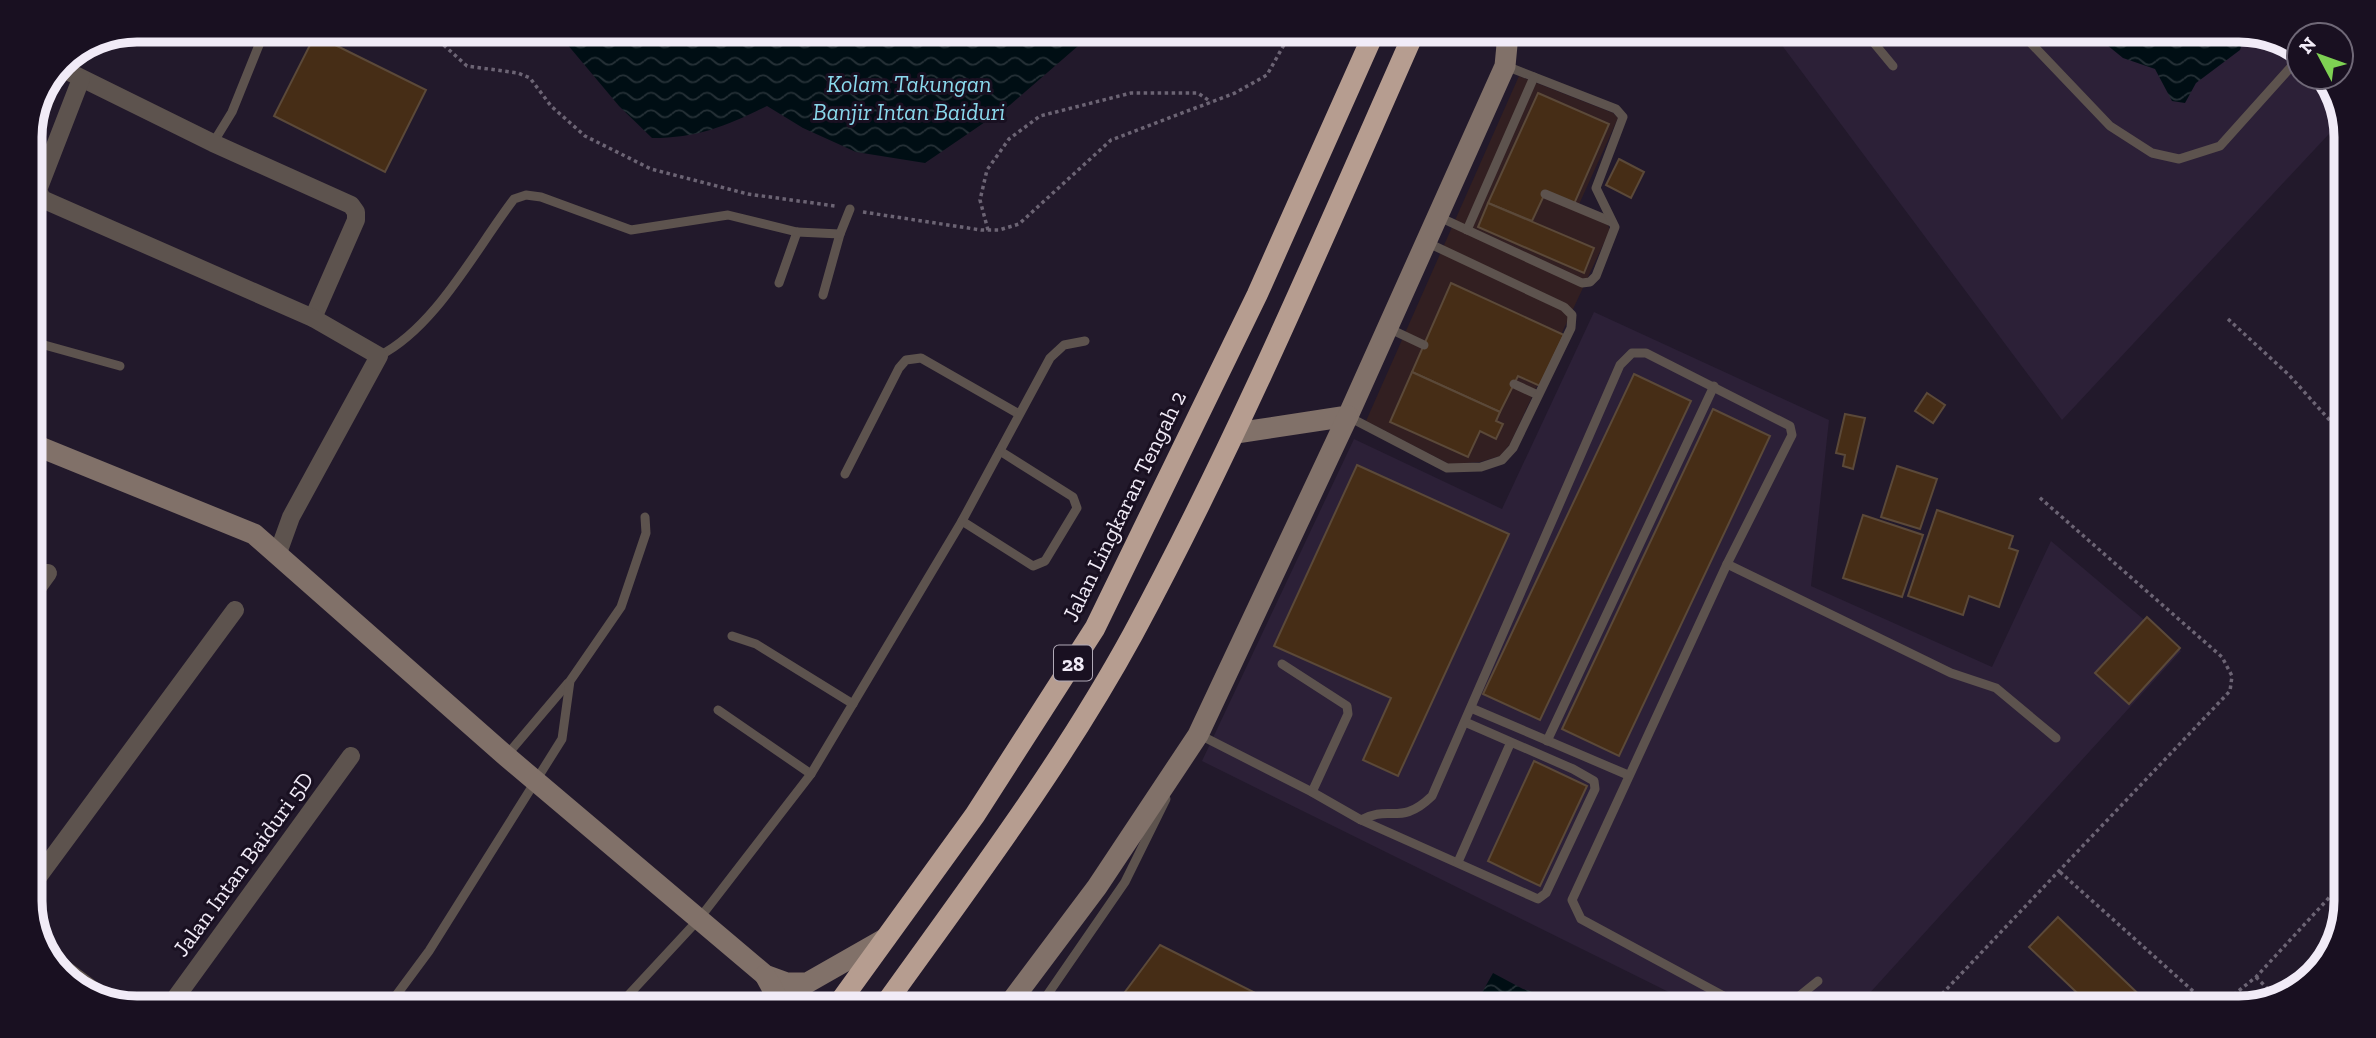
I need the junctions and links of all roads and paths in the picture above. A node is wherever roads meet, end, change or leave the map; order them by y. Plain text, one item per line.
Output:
1 (260, 42) edge
2 (440, 42) edge
3 (1286, 42) edge
4 (1370, 42) edge
5 (1410, 42) edge
6 (1506, 42) edge
7 (1873, 42) edge
8 (2030, 42) edge
9 (1504, 66) junction
10 (1893, 66) dead end
11 (68, 72) edge
12 (2285, 74) edge
13 (1534, 77) junction
14 (81, 79) junction
15 (1211, 102) junction
16 (213, 143) junction
17 (42, 180) edge
18 (1545, 194) dead end
19 (42, 199) edge
20 (850, 209) junction
21 (1437, 216) junction
22 (1612, 222) junction
23 (988, 230) junction
24 (1467, 230) junction
25 (797, 232) junction
26 (840, 234) junction
27 (1424, 242) junction
28 (779, 283) dead end
29 (823, 295) dead end
30 (313, 318) junction
31 (2228, 319) dead end
32 (1385, 327) junction
33 (1084, 341) dead end
34 (42, 344) edge
35 (1424, 345) dead end
36 (379, 356) junction
37 (120, 366) dead end
38 (1514, 384) dead end
39 (1714, 386) junction
40 (1538, 395) junction
41 (1019, 414) junction
42 (1348, 416) junction
43 (2334, 425) edge
44 (1236, 433) junction
45 (42, 448) edge
46 (1000, 452) junction
47 (845, 474) dead end
48 (2039, 497) dead end
49 (645, 517) dead end
50 (962, 522) junction
51 (278, 553) junction
52 (1727, 564) junction
53 (48, 573) dead end
54 (42, 581) edge
55 (235, 610) dead end
56 (732, 636) dead end
57 (1282, 664) dead end
58 (570, 681) junction
59 (853, 704) junction
60 (1471, 708) junction
61 (718, 710) dead end
62 (1465, 722) junction
63 (1198, 735) junction
64 (2056, 738) dead end
65 (1547, 741) junction
66 (1510, 744) junction
67 (351, 756) dead end
68 (506, 756) junction
69 (811, 774) junction
70 (1628, 775) junction
71 (536, 782) junction
72 (1312, 792) junction
73 (1361, 821) junction
74 (1458, 862) junction
75 (42, 872) edge
76 (2060, 872) junction
77 (2334, 893) edge
78 (699, 919) junction
79 (886, 937) junction
80 (765, 975) junction
81 (2256, 977) junction
82 (1818, 981) dead end
83 (2270, 991) edge
84 (1942, 993) dead end
85 (177, 996) edge
86 (396, 996) edge
87 (628, 996) edge
88 (776, 996) edge
89 (844, 996) edge
90 (891, 996) edge
91 (1015, 996) edge
92 (1047, 996) edge
93 (1723, 996) edge
94 (1799, 996) edge
95 (2201, 996) edge
96 (2231, 996) edge

1 - 16 lane
2 - 20 path
3 - 15 path
4 - 79 highway, Jalan Lingkaran Tengah 2 / 28
5 - 44 highway, 28
6 - 9 street
7 - 10 lane
8 - 12 lane
9 - 13 lane
9 - 21 street
11 - 14 street
13 - 22 lane
13 - 24 lane
14 - 16 street
14 - 17 street
15 - 23 path
15 - 23 path
16 - 30 street
18 - 22 lane
19 - 30 street
20 - 23 path
20 - 26 lane
21 - 24 lane
21 - 27 street
22 - 24 lane
25 - 26 lane
25 - 28 lane
25 - 36 lane
26 - 29 lane
27 - 32 street
27 - 40 lane
30 - 36 street
31 - 43 path
32 - 35 lane
32 - 42 street
33 - 41 lane
34 - 37 lane
36 - 51 street
38 - 40 lane
39 - 52 lane
39 - 60 lane
39 - 65 lane
40 - 42 lane
41 - 46 lane
41 - 47 lane
42 - 44 street
42 - 63 street
44 - 90 highway, 28
45 - 51 street
46 - 50 lane
46 - 50 lane
48 - 76 path
49 - 58 lane
50 - 59 lane
51 - 68 street
52 - 64 lane
52 - 70 lane
53 - 54 street
55 - 75 street
56 - 59 lane
57 - 72 lane
58 - 68 lane
58 - 71 lane
59 - 69 lane
60 - 62 lane
60 - 65 lane
61 - 69 lane
62 - 66 lane
62 - 73 lane
63 - 72 lane
63 - 91 street
63 - 92 lane
65 - 70 lane
66 - 74 lane
66 - 74 lane
67 - 85 street, Jalan Intan Baiduri 5D
68 - 71 street
69 - 78 lane
70 - 93 lane
71 - 78 street
71 - 86 lane
72 - 73 lane
73 - 74 lane
76 - 84 path
76 - 95 path
77 - 81 path
78 - 80 street
78 - 87 lane
79 - 80 street
79 - 89 highway, Jalan Lingkaran Tengah 2 / 28
80 - 88 street
81 - 83 path
81 - 96 path
82 - 94 lane

